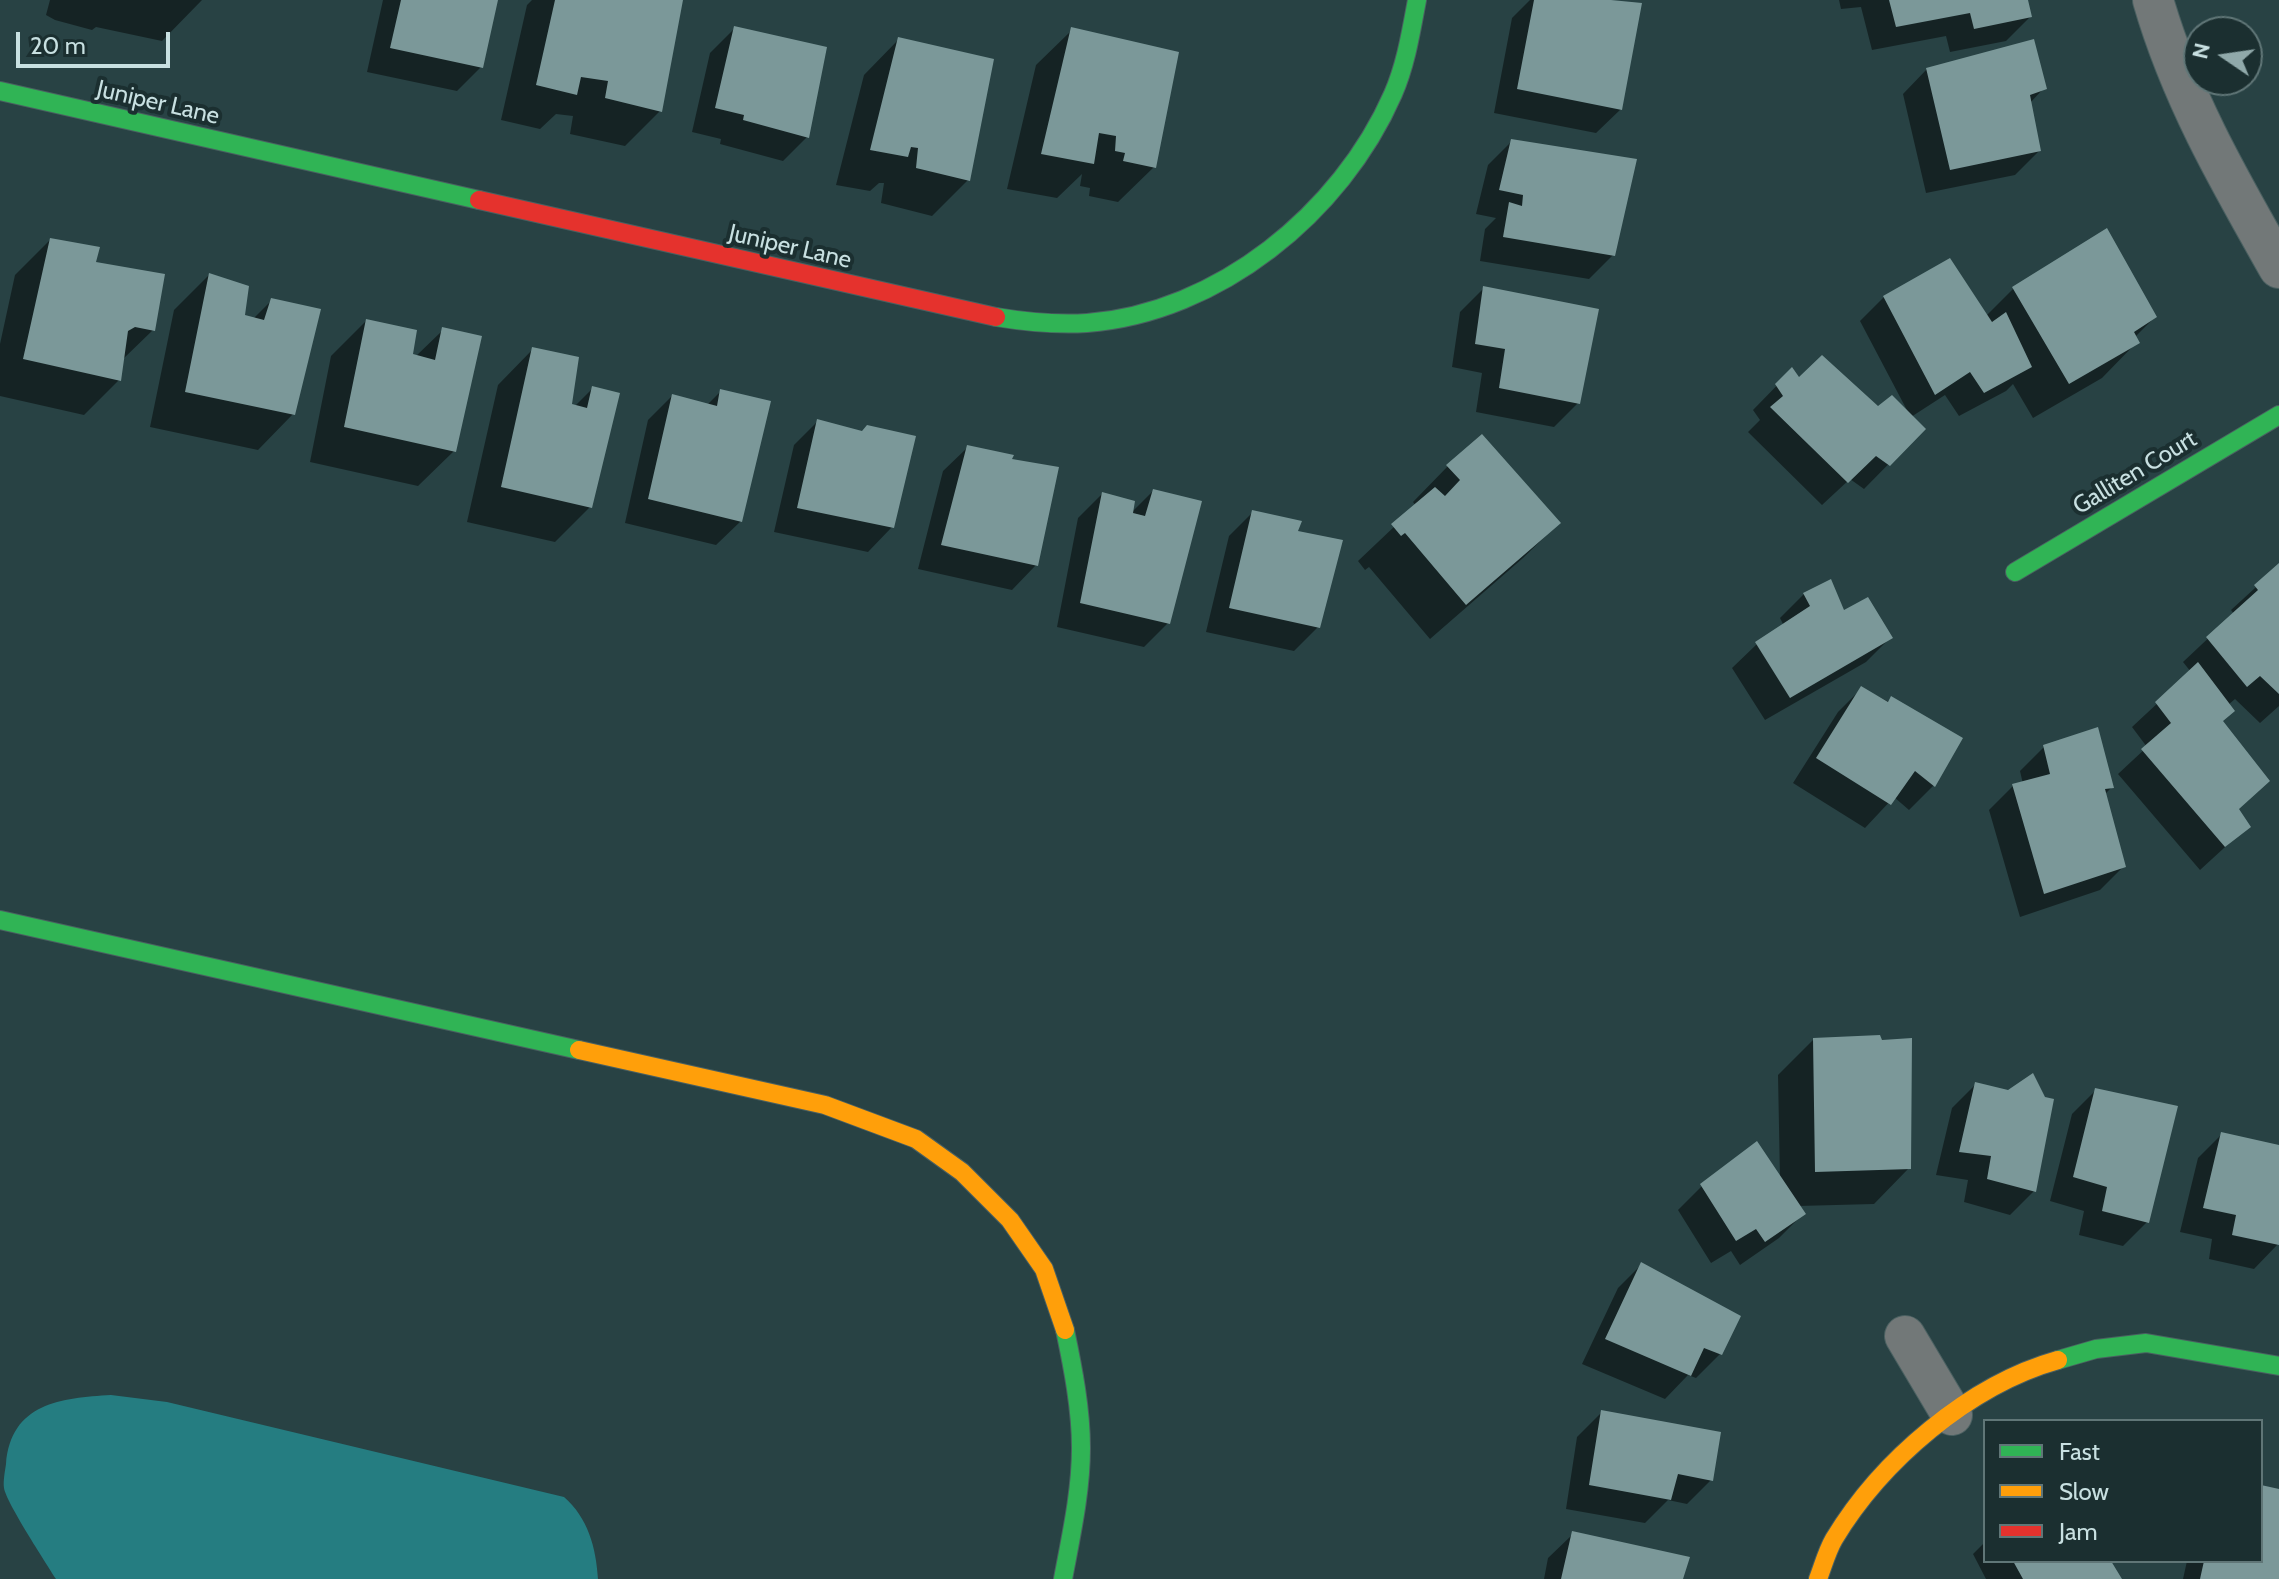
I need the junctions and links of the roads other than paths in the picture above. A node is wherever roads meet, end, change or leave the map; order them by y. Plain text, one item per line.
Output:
1 (1417, 0) edge
2 (2153, 0) edge
3 (0, 91) edge
4 (2279, 268) edge
5 (2279, 415) edge
6 (2015, 572) dead end
7 (0, 920) edge
8 (1905, 1336) dead end
9 (2279, 1366) edge
10 (1952, 1415) junction
11 (1063, 1579) edge
12 (1818, 1579) edge

1 - 3 street, Juniper Lane
2 - 4 street
5 - 6 street, Galliten Court
7 - 11 street
8 - 10 street
9 - 10 street
10 - 12 street

